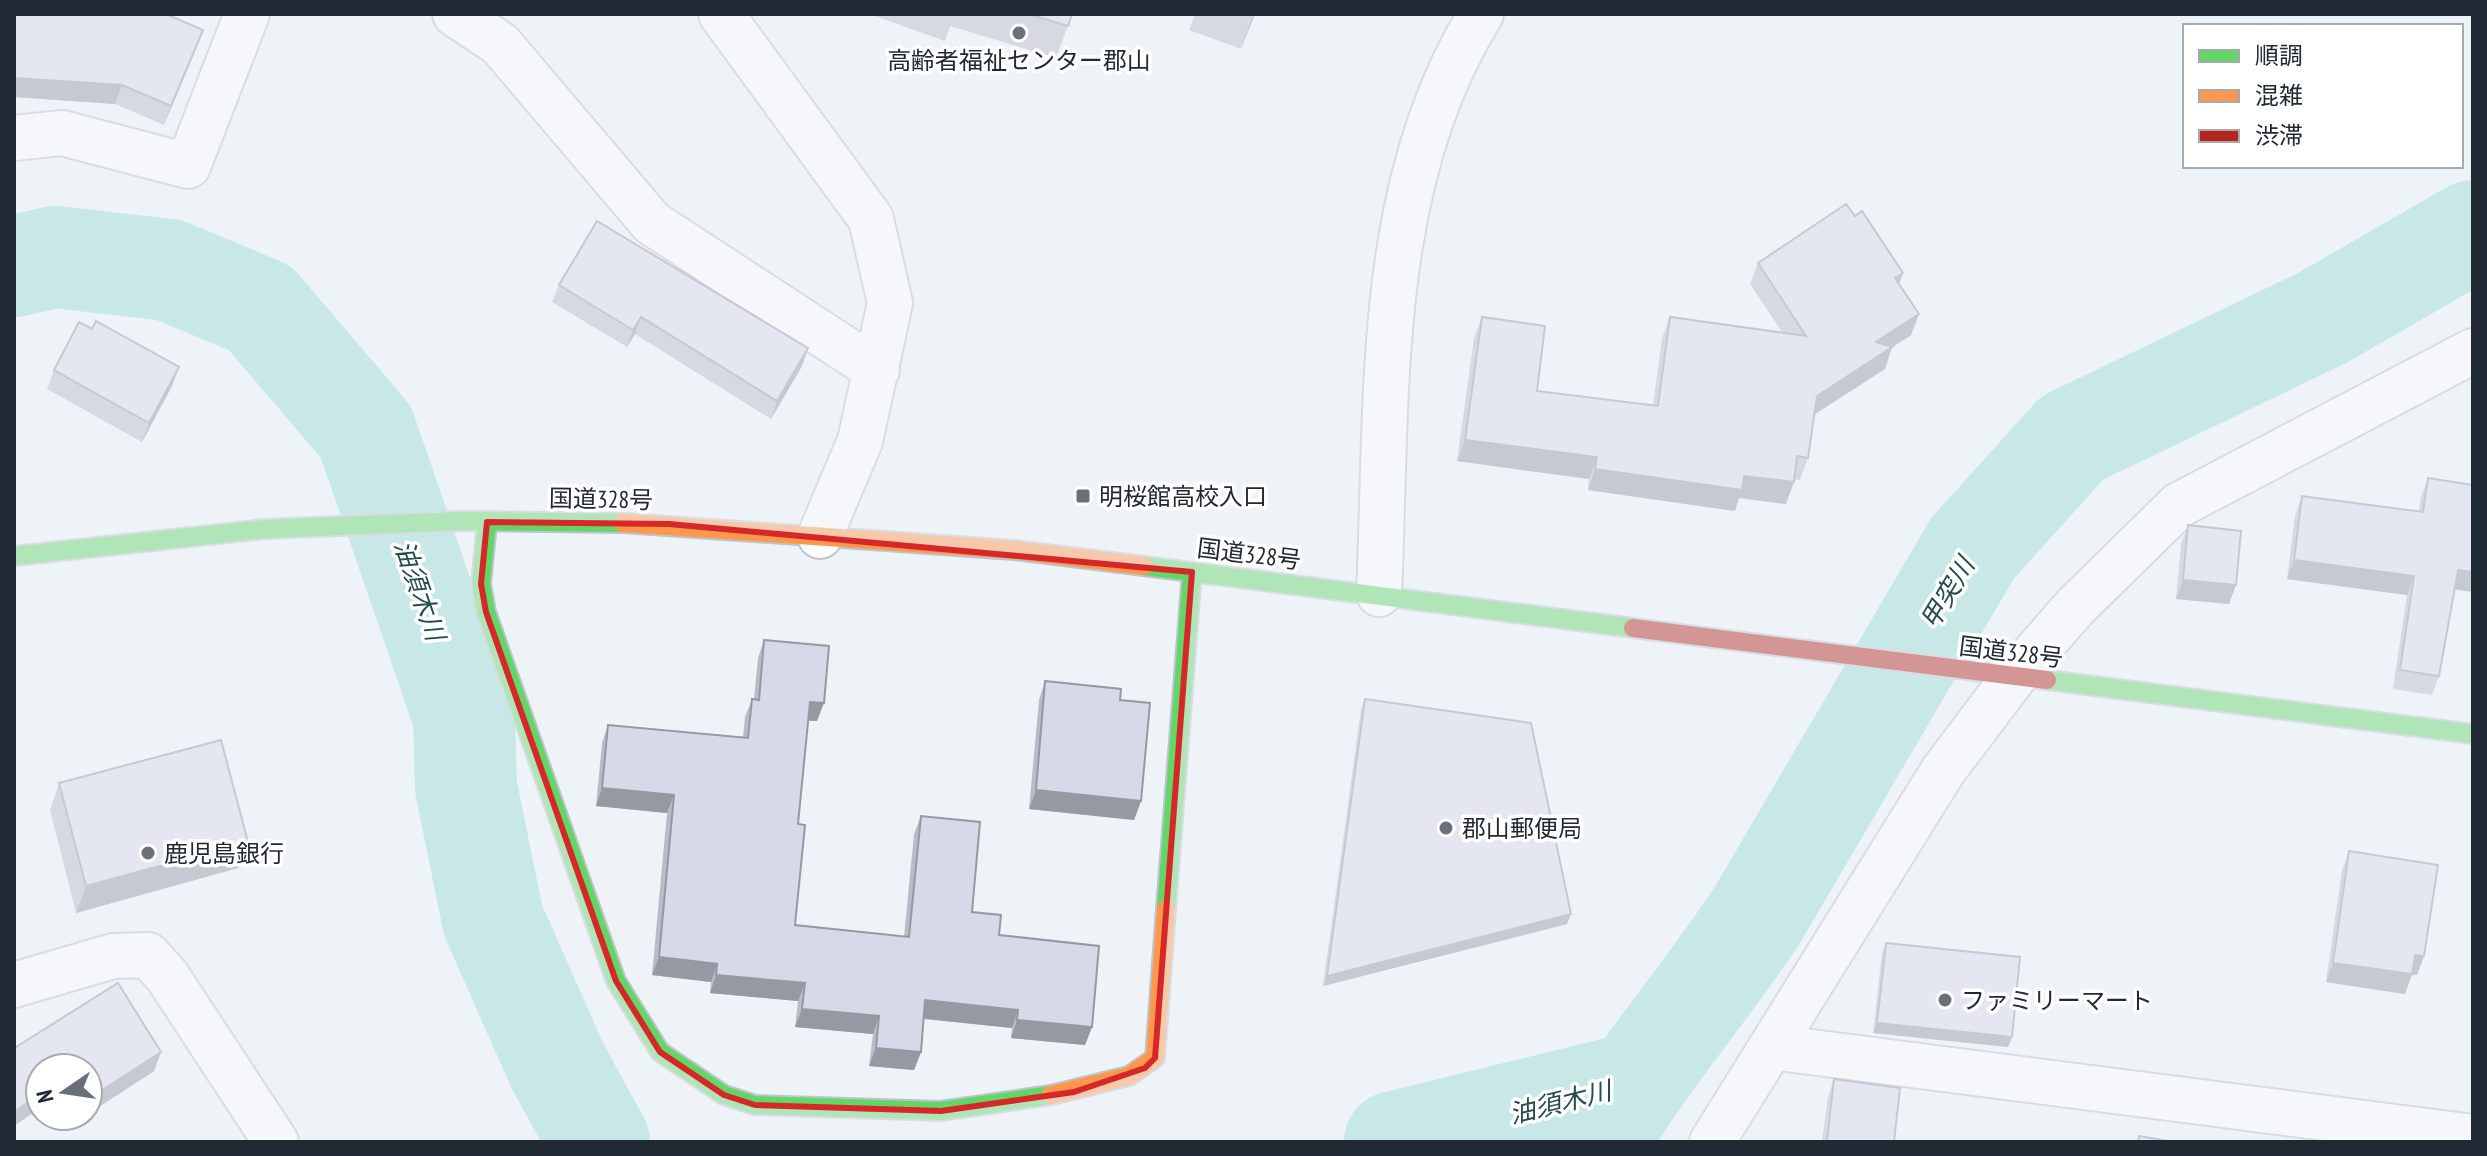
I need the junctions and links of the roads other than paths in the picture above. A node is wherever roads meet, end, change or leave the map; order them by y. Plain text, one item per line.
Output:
1 (247, 14) edge
2 (455, 14) edge
3 (721, 14) edge
4 (1481, 14) edge
5 (14, 138) edge
6 (2473, 351) edge
7 (877, 370) junction
8 (487, 522) junction
9 (820, 536) junction
10 (14, 556) edge
11 (1192, 572) junction
12 (1379, 594) junction
13 (2000, 675) junction
14 (2473, 734) edge
15 (14, 985) edge
16 (1772, 1047) junction
17 (2473, 1137) edge
18 (276, 1142) edge
19 (1712, 1142) edge

1 - 5 street
2 - 7 street
3 - 7 street
4 - 12 street
6 - 13 street
7 - 9 street
8 - 9 main road, 国道328号
8 - 10 main road, 国道328号
8 - 11 main road
9 - 11 main road, 国道328号
11 - 12 main road, 国道328号
12 - 13 main road, 国道328号
13 - 14 main road, 国道328号
13 - 16 street
15 - 18 street
16 - 17 street
16 - 19 street

